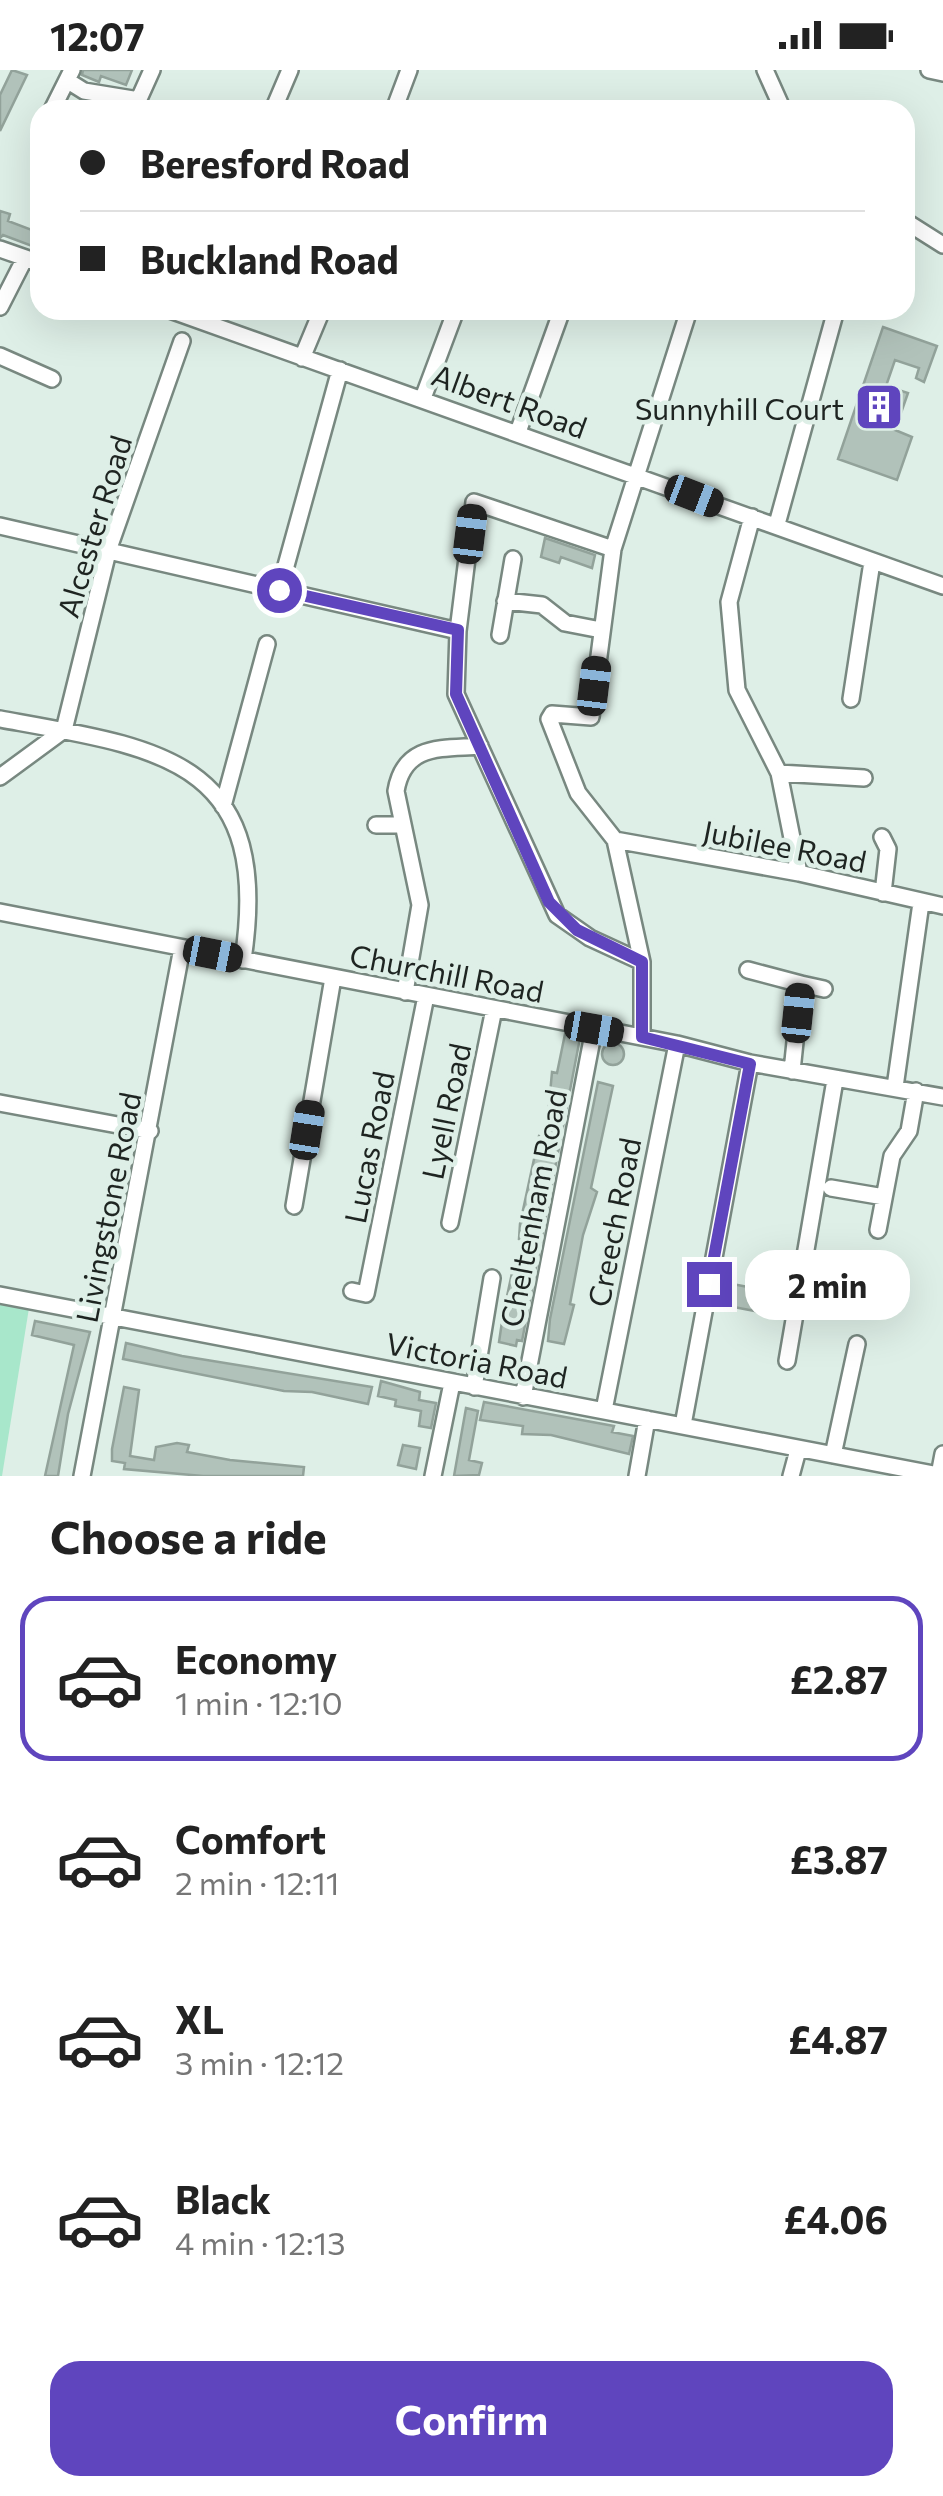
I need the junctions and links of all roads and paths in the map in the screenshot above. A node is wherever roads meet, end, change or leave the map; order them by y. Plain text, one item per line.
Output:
1 (152, 70) edge
2 (290, 70) edge
3 (408, 70) edge
4 (765, 70) edge
5 (929, 70) edge
6 (943, 73) edge
7 (70, 76) edge
8 (57, 100) edge
9 (118, 100) edge
10 (139, 100) edge
11 (278, 100) edge
12 (398, 100) edge
13 (778, 100) edge
14 (915, 227) edge
15 (943, 245) edge
16 (0, 249) edge
17 (30, 260) edge
18 (30, 264) edge
19 (0, 307) edge
20 (206, 320) edge
21 (318, 320) edge
22 (452, 320) edge
23 (558, 320) edge
24 (686, 320) edge
25 (833, 320) edge
26 (182, 341) dead end
27 (0, 356) edge
28 (302, 358) junction
29 (340, 370) junction
30 (52, 379) dead end
31 (422, 398) junction
32 (518, 432) junction
33 (637, 475) junction
34 (752, 518) junction
35 (777, 524) junction
36 (0, 526) edge
37 (109, 548) junction
38 (613, 549) junction
39 (513, 559) dead end
40 (872, 562) junction
41 (943, 586) edge
42 (279, 590) junction
43 (505, 601) junction
44 (458, 630) junction
45 (601, 630) junction
46 (500, 634) dead end
47 (267, 644) dead end
48 (850, 700) dead end
49 (0, 718) edge
50 (64, 730) junction
51 (480, 746) junction
52 (778, 773) junction
53 (0, 777) edge
54 (864, 778) dead end
55 (223, 806) junction
56 (403, 824) junction
57 (376, 825) dead end
58 (882, 837) dead end
59 (615, 840) junction
60 (800, 873) junction
61 (883, 892) junction
62 (921, 902) junction
63 (943, 906) edge
64 (0, 912) edge
65 (182, 948) junction
66 (243, 960) junction
67 (642, 962) junction
68 (748, 970) dead end
69 (333, 978) junction
70 (802, 984) junction
71 (824, 988) dead end
72 (405, 992) junction
73 (426, 996) junction
74 (494, 1009) junction
75 (594, 1029) junction
76 (642, 1037) junction
77 (677, 1044) junction
78 (750, 1064) junction
79 (792, 1070) junction
80 (835, 1080) junction
81 (894, 1087) junction
82 (916, 1091) junction
83 (943, 1097) edge
84 (0, 1103) edge
85 (150, 1131) junction
86 (832, 1188) dead end
87 (884, 1197) junction
88 (294, 1206) dead end
89 (450, 1223) dead end
90 (878, 1230) dead end
91 (492, 1278) dead end
92 (352, 1292) dead end
93 (0, 1295) edge
94 (114, 1316) junction
95 (853, 1350) dead end
96 (788, 1362) dead end
97 (452, 1383) junction
98 (474, 1387) junction
99 (523, 1397) junction
100 (604, 1410) junction
101 (647, 1418) junction
102 (683, 1425) junction
103 (798, 1450) junction
104 (943, 1454) edge
105 (833, 1455) junction
106 (941, 1475) edge
107 (82, 1476) edge
108 (433, 1476) edge
109 (637, 1476) edge
110 (792, 1476) edge

1 - 10 street
2 - 11 street
3 - 12 street
4 - 13 street
5 - 6 street
7 - 8 street
7 - 9 street
14 - 15 street
16 - 17 street
18 - 19 street
20 - 28 street, Albert Road
21 - 28 street
22 - 31 street
23 - 32 street
24 - 33 street
25 - 35 street
26 - 37 street, Alcester Road
27 - 30 street
28 - 29 street, Albert Road
29 - 31 street, Albert Road
29 - 42 street
31 - 32 street, Albert Road
32 - 33 street, Albert Road
33 - 34 street, Albert Road
33 - 38 street
34 - 35 street, Albert Road
34 - 52 street
35 - 40 street, Albert Road
36 - 37 street
37 - 42 street
37 - 50 street, Alcester Road
38 - 44 street
38 - 45 street
39 - 43 street
40 - 41 street, Albert Road
40 - 48 street
42 - 44 street
43 - 45 street
43 - 46 street
44 - 51 street
45 - 59 street
47 - 55 street
49 - 50 street
50 - 53 street
50 - 55 street
51 - 56 street
51 - 67 street
52 - 54 street
52 - 60 street
55 - 66 street
56 - 57 street
56 - 72 street
58 - 61 street
59 - 60 street, Jubilee Road
59 - 67 street
60 - 61 street, Jubilee Road
61 - 62 street, Jubilee Road
62 - 63 street, Jubilee Road
62 - 81 street
64 - 65 street, Churchill Road
65 - 66 street, Churchill Road
65 - 85 street, Livingstone Road
66 - 69 street, Churchill Road
67 - 76 street
68 - 70 street
69 - 72 street, Churchill Road
69 - 88 street
70 - 71 street
70 - 79 street
72 - 73 street, Churchill Road
73 - 74 street, Churchill Road
73 - 92 street, Lucas Road
74 - 75 street, Churchill Road
74 - 89 street, Lyell Road
75 - 76 street, Churchill Road
75 - 99 street, Cheltenham Road
76 - 77 street, Churchill Road
77 - 78 street, Churchill Road
77 - 100 street, Creech Road
78 - 79 street, Churchill Road
78 - 102 street
79 - 80 street, Churchill Road
80 - 81 street, Churchill Road
80 - 96 street
81 - 82 street, Churchill Road
82 - 83 street, Churchill Road
82 - 87 street
84 - 85 street
85 - 94 street, Livingstone Road
86 - 87 street
87 - 90 street
91 - 98 street
93 - 94 street, Victoria Road
94 - 97 street, Victoria Road
94 - 107 street, Livingstone Road
95 - 105 street
97 - 98 street, Victoria Road
97 - 108 street
98 - 99 street, Victoria Road
99 - 100 street, Victoria Road
100 - 101 street, Victoria Road
101 - 102 street, Victoria Road
101 - 109 street
102 - 103 street, Victoria Road
103 - 105 street, Victoria Road
103 - 110 street
104 - 106 street
105 - 106 street, Victoria Road

